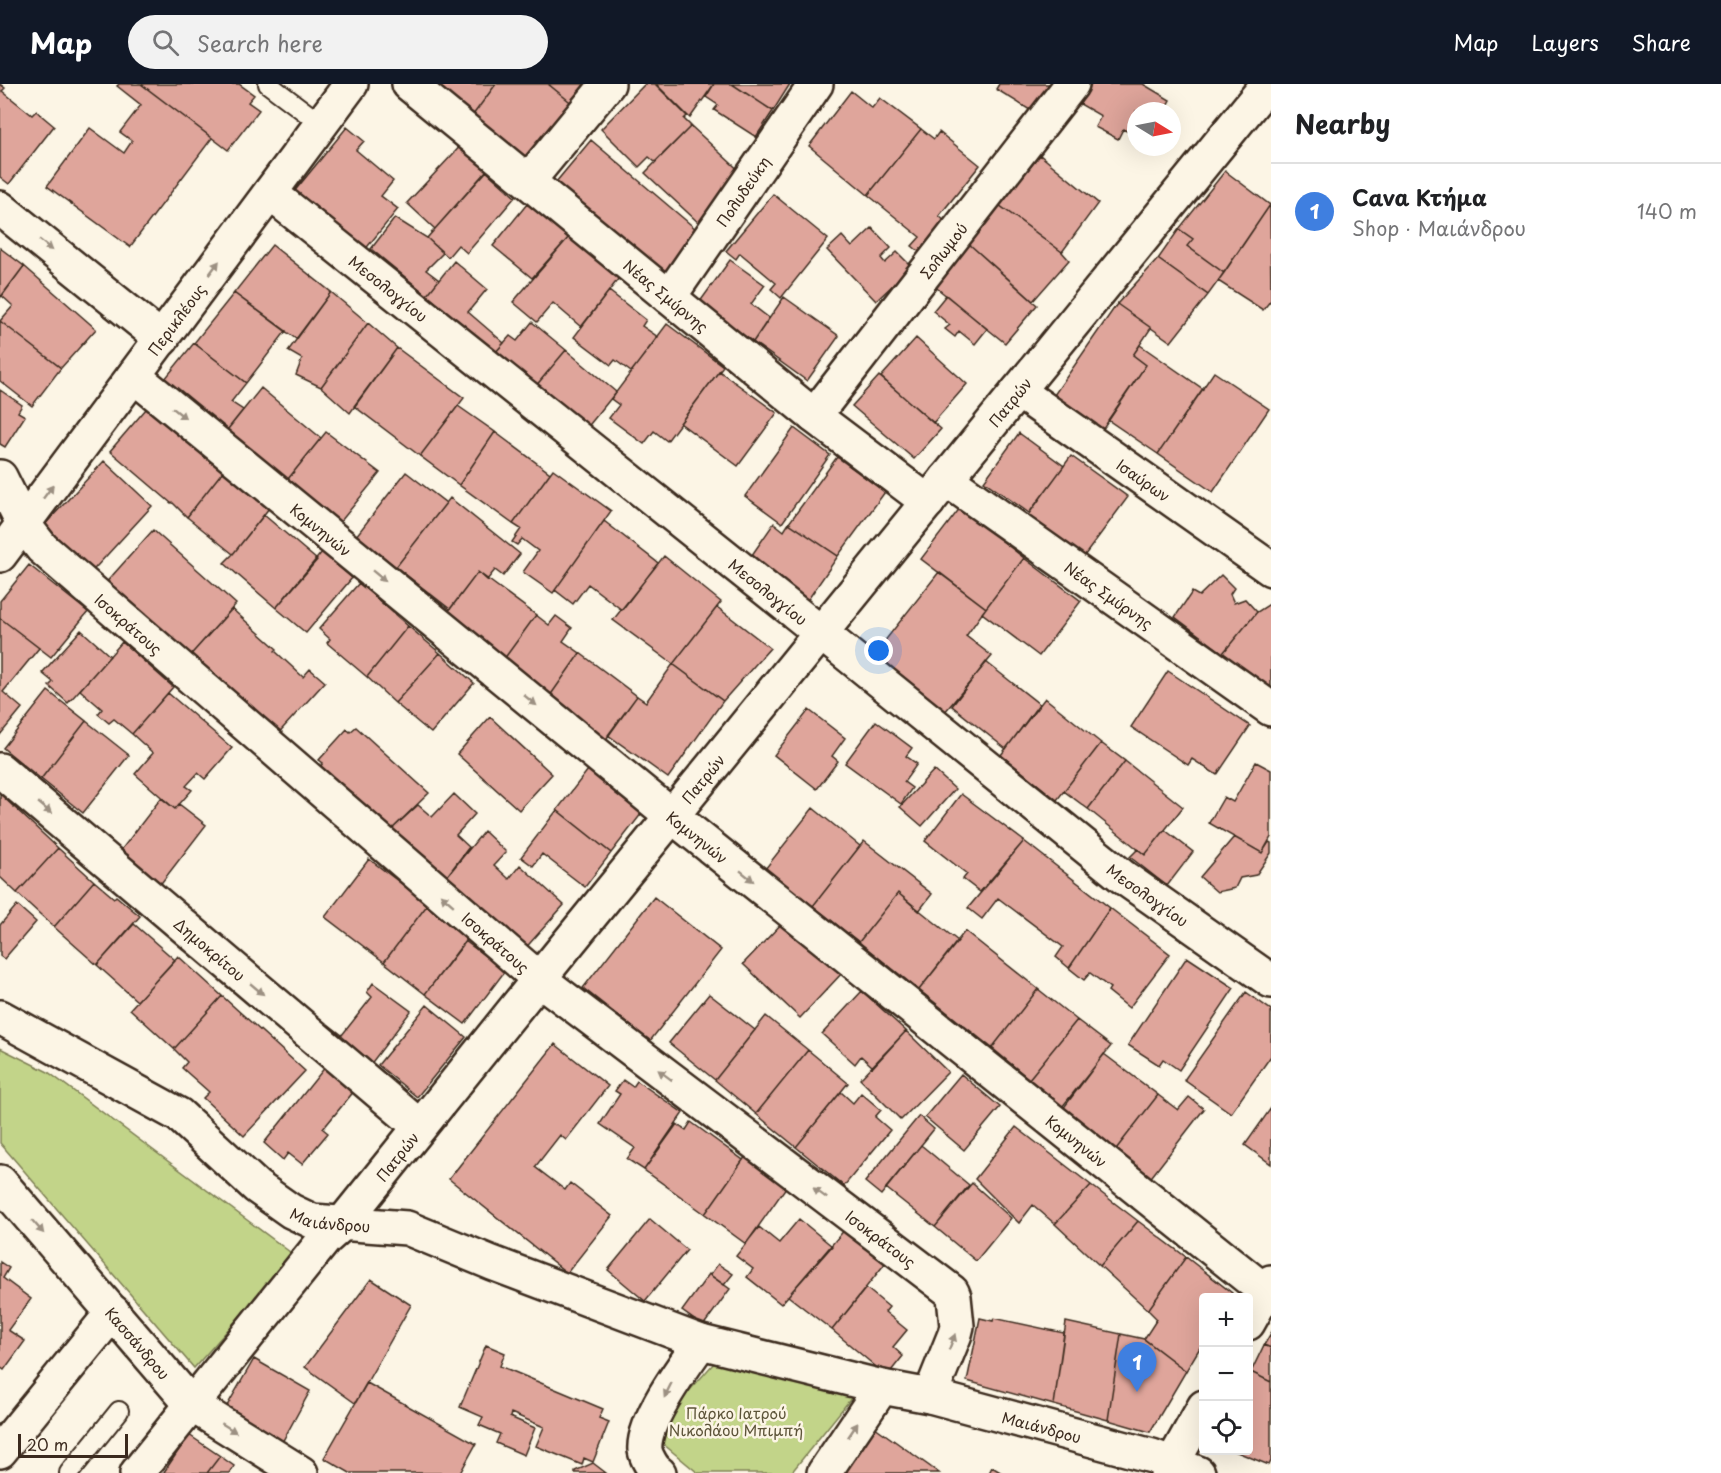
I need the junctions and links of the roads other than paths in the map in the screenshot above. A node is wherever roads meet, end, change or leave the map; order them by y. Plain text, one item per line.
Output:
1 (268, 84) edge
2 (351, 84) edge
3 (409, 84) edge
4 (608, 84) edge
5 (816, 84) edge
6 (1072, 84) edge
7 (1268, 84) edge
8 (321, 124) junction
9 (528, 181) junction
10 (270, 193) junction
11 (0, 208) edge
12 (669, 297) junction
13 (162, 339) junction
14 (134, 376) junction
15 (1018, 391) junction
16 (814, 416) junction
17 (0, 477) edge
18 (937, 490) junction
19 (24, 525) junction
20 (0, 555) edge
21 (1271, 569) edge
22 (821, 633) junction
23 (1271, 709) edge
24 (0, 770) edge
25 (672, 816) junction
26 (539, 979) junction
27 (1271, 981) edge
28 (0, 1017) edge
29 (419, 1126) junction
30 (0, 1182) edge
31 (342, 1224) junction
32 (1268, 1287) edge
33 (112, 1312) junction
34 (1253, 1314) edge
35 (701, 1342) junction
36 (882, 1387) junction
37 (930, 1396) junction
38 (192, 1405) junction
39 (119, 1411) dead end
40 (1199, 1418) edge
41 (0, 1451) edge
42 (1180, 1470) edge
43 (69, 1473) edge
44 (137, 1473) edge
45 (301, 1473) edge
46 (659, 1473) edge
47 (824, 1473) edge

1 - 8 lane
2 - 8 street, Περικλέους
3 - 9 street, Νέας Σμύρνης
4 - 9 street
5 - 12 street, Πολυδεύκη
6 - 16 street, Σολωμού
7 - 15 street, Πατρών
8 - 10 street, Περικλέους
9 - 12 street, Νέας Σμύρνης
13 -> 10 street, Περικλέους
10 - 22 street, Μεσολογγίου
11 -> 13 street
12 - 16 street, Νέας Σμύρνης
13 - 14 street, Περικλέους
19 -> 14 street, Περικλέους
14 -> 25 street, Κομνηνών
15 - 18 street, Πατρών
15 - 21 street, Ισαύρων
16 - 18 street, Νέας Σμύρνης
17 - 19 street, Ισοκράτους
18 - 22 street, Πατρών
18 - 23 street, Νέας Σμύρνης
19 - 20 street, Περικλέους
26 -> 19 street, Ισοκράτους
22 - 25 street, Πατρών
22 - 27 street, Μεσολογγίου
24 -> 29 street, Δημοκρίτου
25 - 26 street, Πατρών
25 -> 32 street, Κομνηνών
26 - 29 street, Πατρών
37 -> 26 street, Ισοκράτους
28 - 31 street, Μαιάνδρου
29 - 31 street, Πατρών
30 -> 33 street, Κασσάνδρου
31 - 35 street, Μαιάνδρου
31 - 38 street, Πατρών
32 - 34 street
33 - 38 street, Κασσάνδρου
33 - 41 street
35 - 36 street, Μαιάνδρου
35 -> 46 street
36 - 37 street, Μαιάνδρου
47 -> 36 street
37 - 42 street, Μαιάνδρου
38 - 44 street, Πατρών
38 -> 45 street, Κασσάνδρου
39 - 43 lane
40 - 42 street

